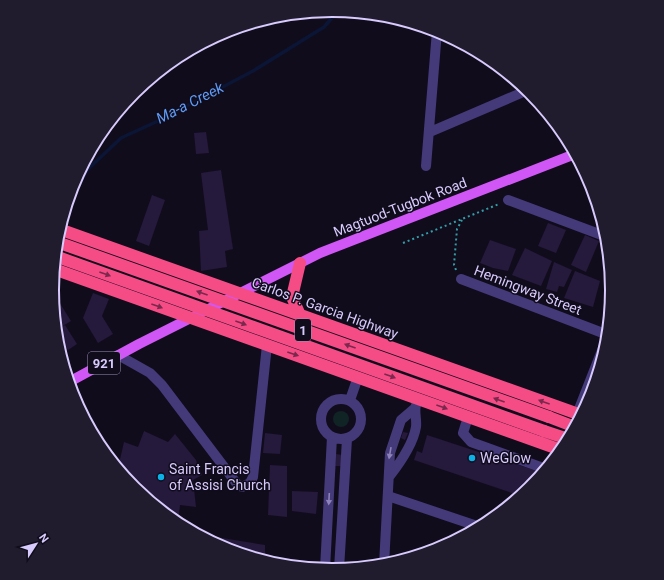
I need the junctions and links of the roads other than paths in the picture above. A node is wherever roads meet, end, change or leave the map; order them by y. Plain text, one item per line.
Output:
1 (437, 38) edge
2 (521, 93) edge
3 (430, 132) junction
4 (569, 156) edge
5 (426, 166) dead end
6 (508, 200) road end
7 (65, 231) edge
8 (599, 234) edge
9 (96, 242) junction
10 (63, 244) edge
11 (61, 258) edge
12 (153, 263) junction
13 (300, 263) junction
14 (60, 271) edge
15 (461, 279) road end
16 (84, 280) junction
17 (238, 293) junction
18 (140, 300) junction
19 (280, 308) junction
20 (300, 315) junction
21 (190, 318) junction
22 (321, 322) junction
23 (602, 333) edge
24 (371, 340) junction
25 (267, 345) junction
26 (118, 355) junction
27 (308, 360) junction
28 (431, 362) junction
29 (358, 377) junction
30 (74, 379) edge
31 (522, 394) junction
32 (350, 400) junction
33 (417, 404) junction
34 (575, 414) edge
35 (468, 417) junction
36 (569, 425) edge
37 (509, 431) junction
38 (332, 437) junction
39 (562, 437) edge
40 (347, 439) junction
41 (555, 448) edge
42 (540, 467) edge
43 (389, 477) junction
44 (330, 482) junction
45 (344, 483) junction
46 (388, 496) junction
47 (471, 524) edge
48 (384, 558) edge
49 (325, 563) edge
50 (339, 563) edge

1 - 3 street
2 - 3 street
3 - 5 street
4 - 13 main road, Magtuod-Tugbok Road
6 - 8 street
7 - 9 highway, Carlos P. Garcia Highway / 1
9 - 12 highway, Carlos P. Garcia Highway / 1
9 - 16 highway
36 -> 10 highway, Carlos P. Garcia Highway / 1, bridge
11 -> 39 highway, 1, bridge
12 - 17 highway, Carlos P. Garcia Highway / 1
12 - 18 highway
13 - 17 main road, Magtuod-Tugbok Road
13 - 20 highway
14 - 16 highway, 1
15 - 23 street, Hemingway Street
16 - 18 highway, 1
17 - 19 highway, Carlos P. Garcia Highway / 1
17 - 21 main road, Magtuod-Tugbok Road
18 -> 21 highway, 1
19 - 20 highway, Carlos P. Garcia Highway / 1
19 - 25 highway
20 - 22 highway, Carlos P. Garcia Highway / 1
21 - 25 highway, 1
21 - 26 main road, 921
22 - 24 highway, Carlos P. Garcia Highway / 1
22 - 27 highway
24 - 28 highway, Carlos P. Garcia Highway / 1
24 - 29 highway
25 - 26 street
25 -> 27 highway, 1
26 - 30 main road, 921
27 - 29 highway, 1
28 - 31 highway, Carlos P. Garcia Highway / 1
28 - 33 highway
29 - 32 street
29 - 33 highway, 1
34 -> 31 highway, Carlos P. Garcia Highway / 1
31 - 37 highway
32 - 38 street
32 - 40 street
33 -> 35 highway, 1
33 - 43 street
33 -> 43 street
35 - 37 highway, 1
35 - 42 street
37 - 41 highway, 1
38 - 40 street
38 - 44 street
40 - 45 street
43 - 46 street
44 - 45 street
44 -> 49 street
45 - 50 street
46 - 47 street
46 - 48 street

